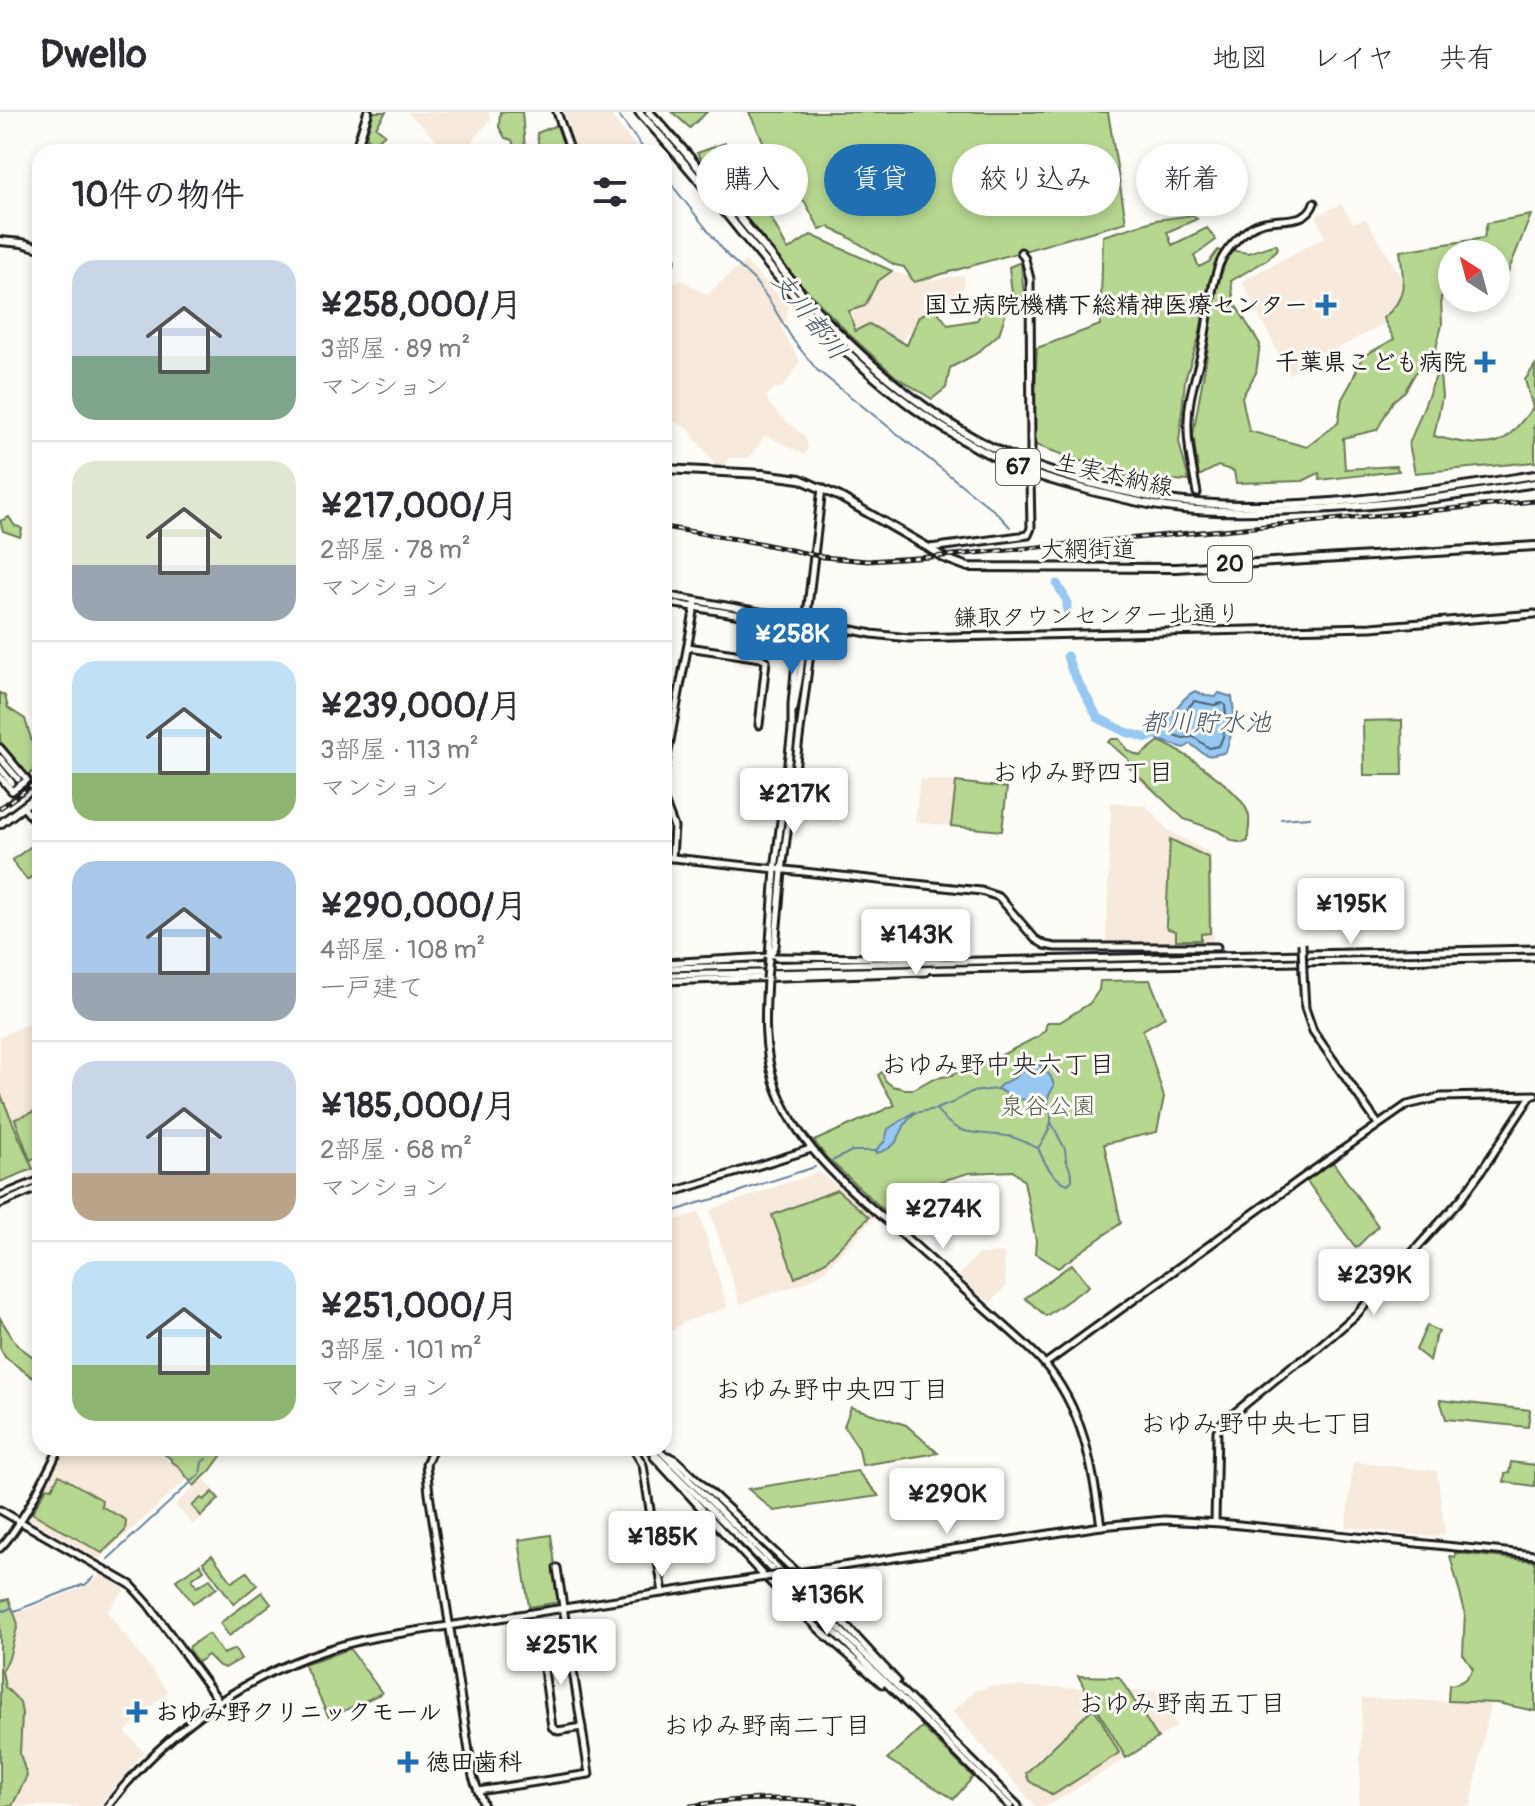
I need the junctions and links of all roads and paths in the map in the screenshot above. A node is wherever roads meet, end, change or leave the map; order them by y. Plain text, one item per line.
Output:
1 (368, 112) edge
2 (557, 112) edge
3 (639, 112) edge
4 (649, 112) edge
5 (358, 144) edge
6 (568, 144) edge
7 (668, 144) edge
8 (672, 148) edge
9 (1314, 203) dead end
10 (0, 241) edge
11 (32, 246) edge
12 (1021, 252) dead end
13 (672, 469) edge
14 (1535, 475) edge
15 (1535, 483) edge
16 (822, 488) junction
17 (1197, 493) dead end
18 (1535, 546) edge
19 (929, 548) junction
20 (672, 597) edge
21 (672, 603) edge
22 (695, 604) junction
23 (1535, 614) edge
24 (800, 622) junction
25 (814, 625) junction
26 (688, 647) junction
27 (800, 674) junction
28 (792, 715) junction
29 (759, 725) dead end
30 (672, 731) edge
31 (798, 736) junction
32 (0, 748) edge
33 (0, 758) edge
34 (0, 768) edge
35 (0, 777) edge
36 (32, 800) edge
37 (23, 807) junction
38 (32, 818) edge
39 (672, 822) edge
40 (0, 824) edge
41 (672, 858) joint
42 (778, 870) junction
43 (1302, 943) dead end
44 (1217, 947) dead end
45 (1535, 949) edge
46 (769, 957) junction
47 (1535, 957) edge
48 (926, 962) junction
49 (672, 964) edge
50 (672, 965) edge
51 (943, 969) junction
52 (672, 978) edge
53 (672, 978) edge
54 (767, 979) junction
55 (1533, 1095) edge
56 (1378, 1124) junction
57 (811, 1149) junction
58 (32, 1183) edge
59 (32, 1190) edge
60 (672, 1193) edge
61 (0, 1196) edge
62 (0, 1204) edge
63 (1045, 1364) junction
64 (56, 1456) edge
65 (429, 1456) edge
66 (638, 1456) edge
67 (654, 1456) edge
68 (656, 1456) edge
69 (664, 1456) edge
70 (669, 1456) edge
71 (0, 1510) edge
72 (20, 1521) junction
73 (1215, 1522) junction
74 (1101, 1526) junction
75 (0, 1548) edge
76 (1535, 1555) edge
77 (557, 1568) dead end
78 (797, 1573) junction
79 (765, 1577) junction
80 (663, 1593) junction
81 (563, 1609) junction
82 (450, 1626) junction
83 (568, 1642) junction
84 (903, 1696) junction
85 (219, 1701) junction
86 (582, 1727) junction
87 (478, 1791) junction
88 (108, 1806) edge
89 (484, 1806) edge
90 (1010, 1806) edge
91 (1018, 1806) edge

1 - 5 main road
2 - 6 street
3 - 7 main road, 生実本納線 / 67
4 - 14 main road, 生実本納線 / 67
8 - 15 main road, 生実本納線 / 67
9 - 17 street
10 - 11 main road
12 - 19 street, bridge
13 - 16 main road, 大網街道 / 20
16 - 19 main road, 大網街道 / 20
16 - 27 street
18 - 19 main road, 大網街道 / 20
20 - 22 street
21 - 22 street
22 - 24 street
22 - 26 street
23 - 25 street, 鎌取タウンセンター北通り
24 - 25 street, bridge
24 - 28 street
25 - 31 street
26 - 29 street
26 - 30 street
27 - 28 street
27 - 31 street
28 - 42 street
31 - 42 street
32 - 35 street
33 - 34 street
36 - 37 main road
37 - 38 street
37 - 40 main road
39 - 41 street
41 - 42 street
42 - 44 street
42 - 46 street
43 - 56 street, bridge
45 - 48 street
46 - 48 street
46 - 49 street
46 - 54 street, bridge
47 - 51 street
48 - 50 street
51 - 52 street
51 - 54 street
53 - 54 street
54 - 57 street
55 - 56 street
55 - 73 street
56 - 63 street
57 - 60 street
57 - 63 street
58 - 61 street
59 - 62 street
63 - 74 street
64 - 72 street
65 - 82 street
66 - 80 street
67 - 79 street
68 - 84 street
69 - 84 street
70 - 78 street
71 - 72 street
72 - 75 street
72 - 85 street
73 - 74 street
73 - 76 street
74 - 78 street
77 - 81 street
78 - 79 street, bridge
78 - 84 street
79 - 80 street
79 - 84 street
80 - 81 street
81 - 82 street
81 - 83 street
82 - 85 street
82 - 87 street
83 - 86 street
83 - 86 street
84 - 90 street
84 - 91 street
85 - 88 street
86 - 87 street
87 - 89 street

